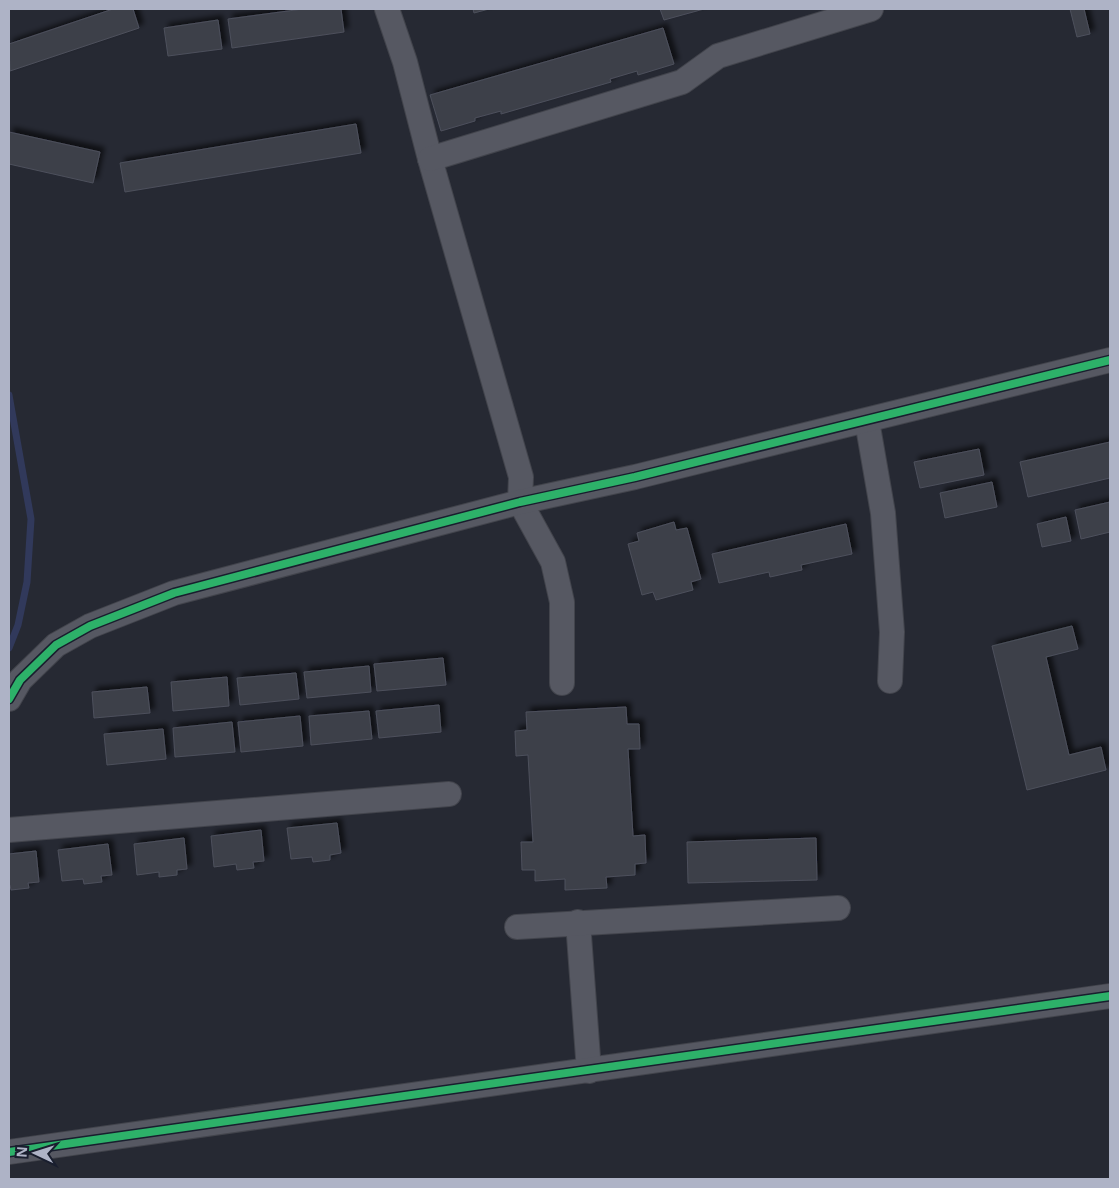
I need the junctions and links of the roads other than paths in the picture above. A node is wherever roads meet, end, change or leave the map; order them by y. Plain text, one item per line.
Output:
1 (387, 9) edge
2 (871, 9) edge
3 (430, 159) junction
4 (1110, 360) edge
5 (867, 421) junction
6 (520, 502) junction
7 (890, 681) dead end
8 (562, 683) dead end
9 (9, 699) edge
10 (449, 794) dead end
11 (9, 830) edge
12 (838, 908) dead end
13 (578, 922) junction
14 (517, 927) dead end
15 (1110, 996) edge
16 (589, 1071) junction
17 (9, 1152) edge

1 - 3 street
2 - 3 street
3 - 6 street
4 - 5 street
5 - 6 street
5 - 7 street
6 - 8 street
6 - 9 street
10 - 11 street
12 - 13 street
13 - 14 street
13 - 16 street
15 - 16 street
16 - 17 street

